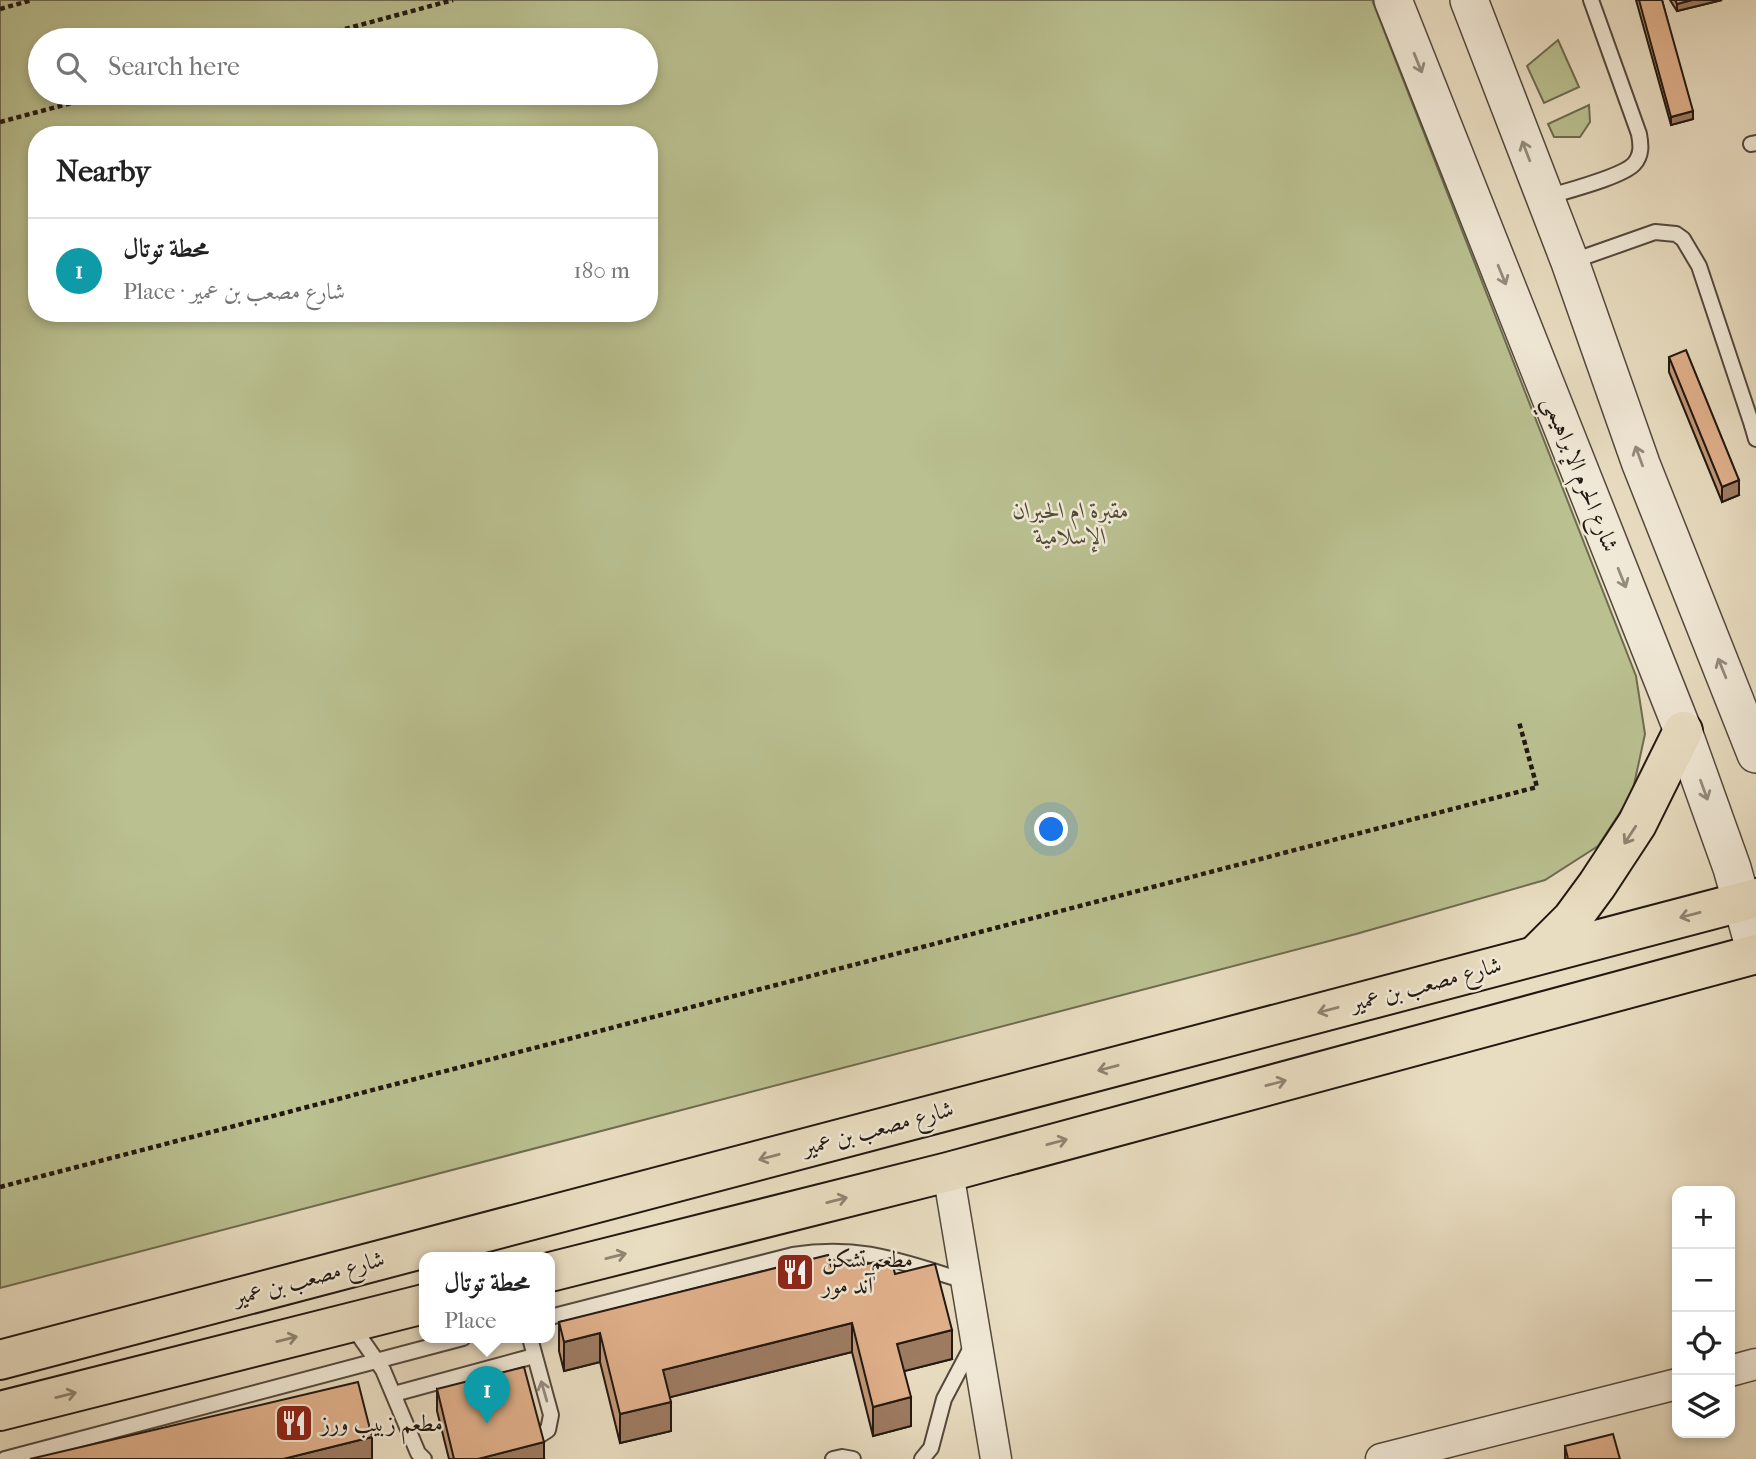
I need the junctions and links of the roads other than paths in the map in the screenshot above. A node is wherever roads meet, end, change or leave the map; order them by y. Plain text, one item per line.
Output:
1 (1393, 0) edge
2 (1469, 0) edge
3 (1591, 0) edge
4 (1544, 198) junction
5 (1570, 262) junction
6 (1754, 429) edge
7 (1747, 705) edge
8 (1683, 731) junction
9 (1756, 754) edge
10 (1749, 900) edge
11 (1756, 954) edge
12 (1536, 955) junction
13 (947, 1172) junction
14 (555, 1271) edge
15 (965, 1281) junction
16 (419, 1305) edge
17 (555, 1316) edge
18 (350, 1323) junction
19 (975, 1339) junction
20 (443, 1343) edge
21 (531, 1343) edge
22 (534, 1356) junction
23 (377, 1359) junction
24 (0, 1360) edge
25 (1756, 1364) edge
26 (1735, 1370) edge
27 (1672, 1385) edge
28 (394, 1394) junction
29 (0, 1411) edge
30 (537, 1437) edge
31 (5, 1459) edge
32 (424, 1459) edge
33 (833, 1459) edge
34 (853, 1459) edge
35 (922, 1459) edge
36 (996, 1459) edge
37 (1381, 1459) edge

1 -> 8 street, شارع الحرم الإبراهيمي
4 -> 2 street
3 - 4 lane
4 - 5 street
5 - 6 lane
7 -> 5 street
7 - 9 street
8 -> 10 street, شارع الحرم الإبراهيمي
8 -> 12 highway
10 - 11 street, شارع الحرم الإبراهيمي
10 -> 12 highway, شارع مصعب بن عمير
13 -> 11 highway
12 -> 24 highway, شارع مصعب بن عمير
14 -> 13 highway
13 - 15 street
15 - 17 lane
15 - 19 street
16 - 18 highway
18 - 23 lane
29 -> 18 highway
19 - 35 lane
19 - 36 street
20 - 23 lane
21 - 22 lane
22 - 28 lane
30 -> 22 lane
23 - 28 lane
23 - 31 lane
25 - 26 street
27 - 37 street
28 - 32 lane
33 - 34 lane

